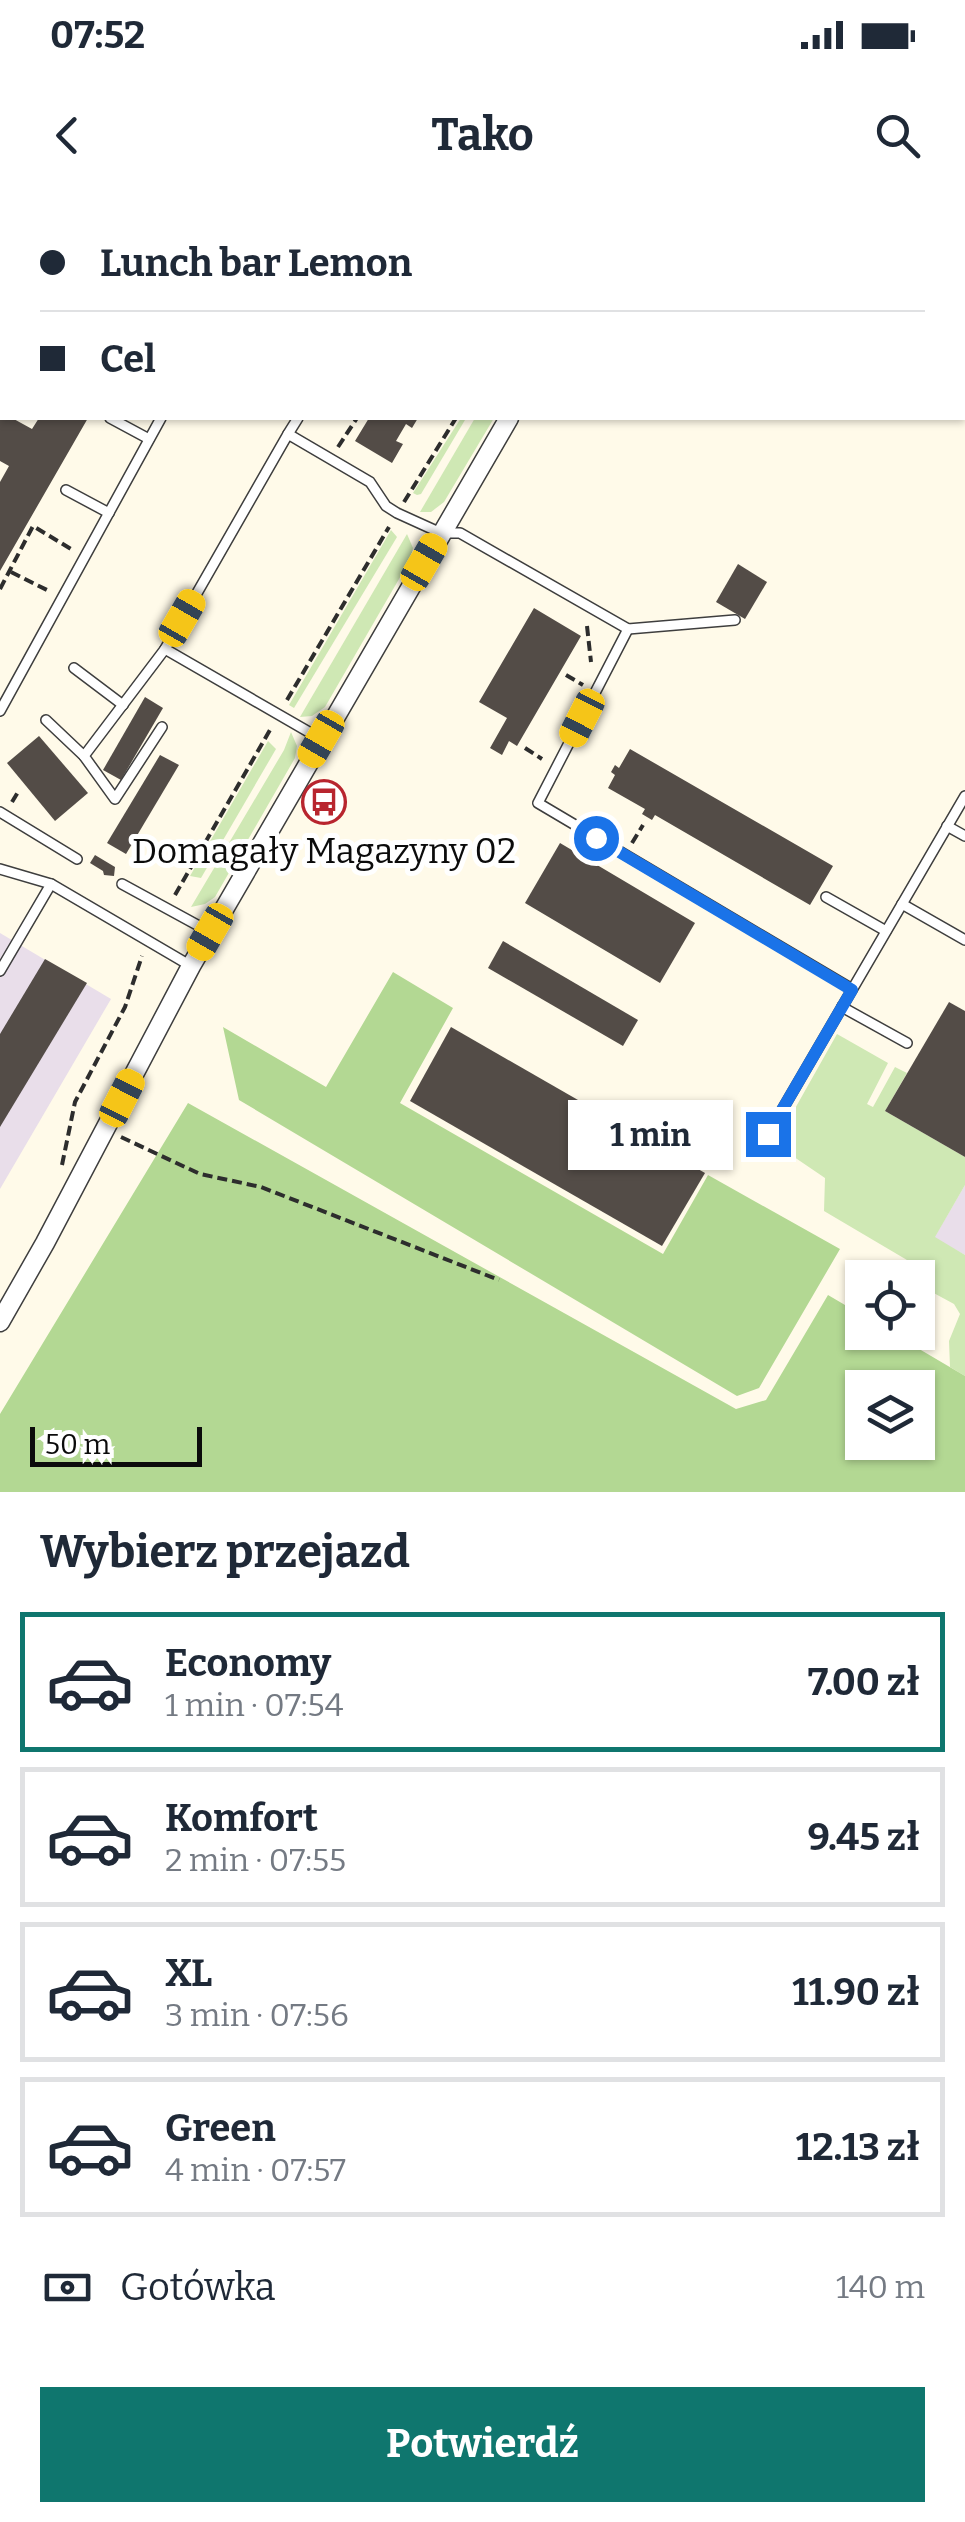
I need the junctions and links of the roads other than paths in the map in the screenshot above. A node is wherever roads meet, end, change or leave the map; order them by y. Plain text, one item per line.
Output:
1 (114, 420) edge
2 (160, 420) edge
3 (297, 420) edge
4 (508, 420) edge
5 (288, 434) junction
6 (149, 439) junction
7 (66, 490) dead end
8 (109, 513) junction
9 (442, 533) junction
10 (734, 620) dead end
11 (628, 629) junction
12 (165, 649) junction
13 (74, 668) dead end
14 (122, 705) junction
15 (0, 711) edge
16 (46, 720) dead end
17 (162, 727) dead end
18 (321, 739) junction
19 (84, 756) junction
20 (965, 796) edge
21 (0, 812) edge
22 (948, 826) junction
23 (965, 836) edge
24 (78, 859) dead end
25 (0, 869) edge
26 (51, 884) junction
27 (122, 884) dead end
28 (826, 897) dead end
29 (902, 904) junction
30 (886, 931) junction
31 (210, 932) junction
32 (965, 940) edge
33 (191, 966) junction
34 (0, 971) edge
35 (852, 990) junction
36 (842, 1007) junction
37 (906, 1043) dead end
38 (768, 1134) dead end
39 (0, 1322) edge

1 - 6 lane
2 - 6 lane
3 - 5 lane
4 - 9 street
5 - 9 lane
5 - 12 lane
6 - 8 lane
7 - 8 lane
8 - 15 lane
9 - 11 lane
9 - 18 street
10 - 11 lane
11 - 35 lane
12 - 14 lane
12 - 18 lane
13 - 14 lane
14 - 19 lane
16 - 19 lane
17 - 19 lane
18 - 31 street
20 - 22 lane
21 - 24 lane
22 - 23 lane
22 - 29 lane
25 - 26 lane
26 - 33 lane
26 - 34 lane
27 - 31 lane
28 - 30 lane
29 - 30 lane
29 - 32 lane
30 - 35 lane
31 - 33 street
33 - 39 street
35 - 36 lane
36 - 37 lane
36 - 38 lane

